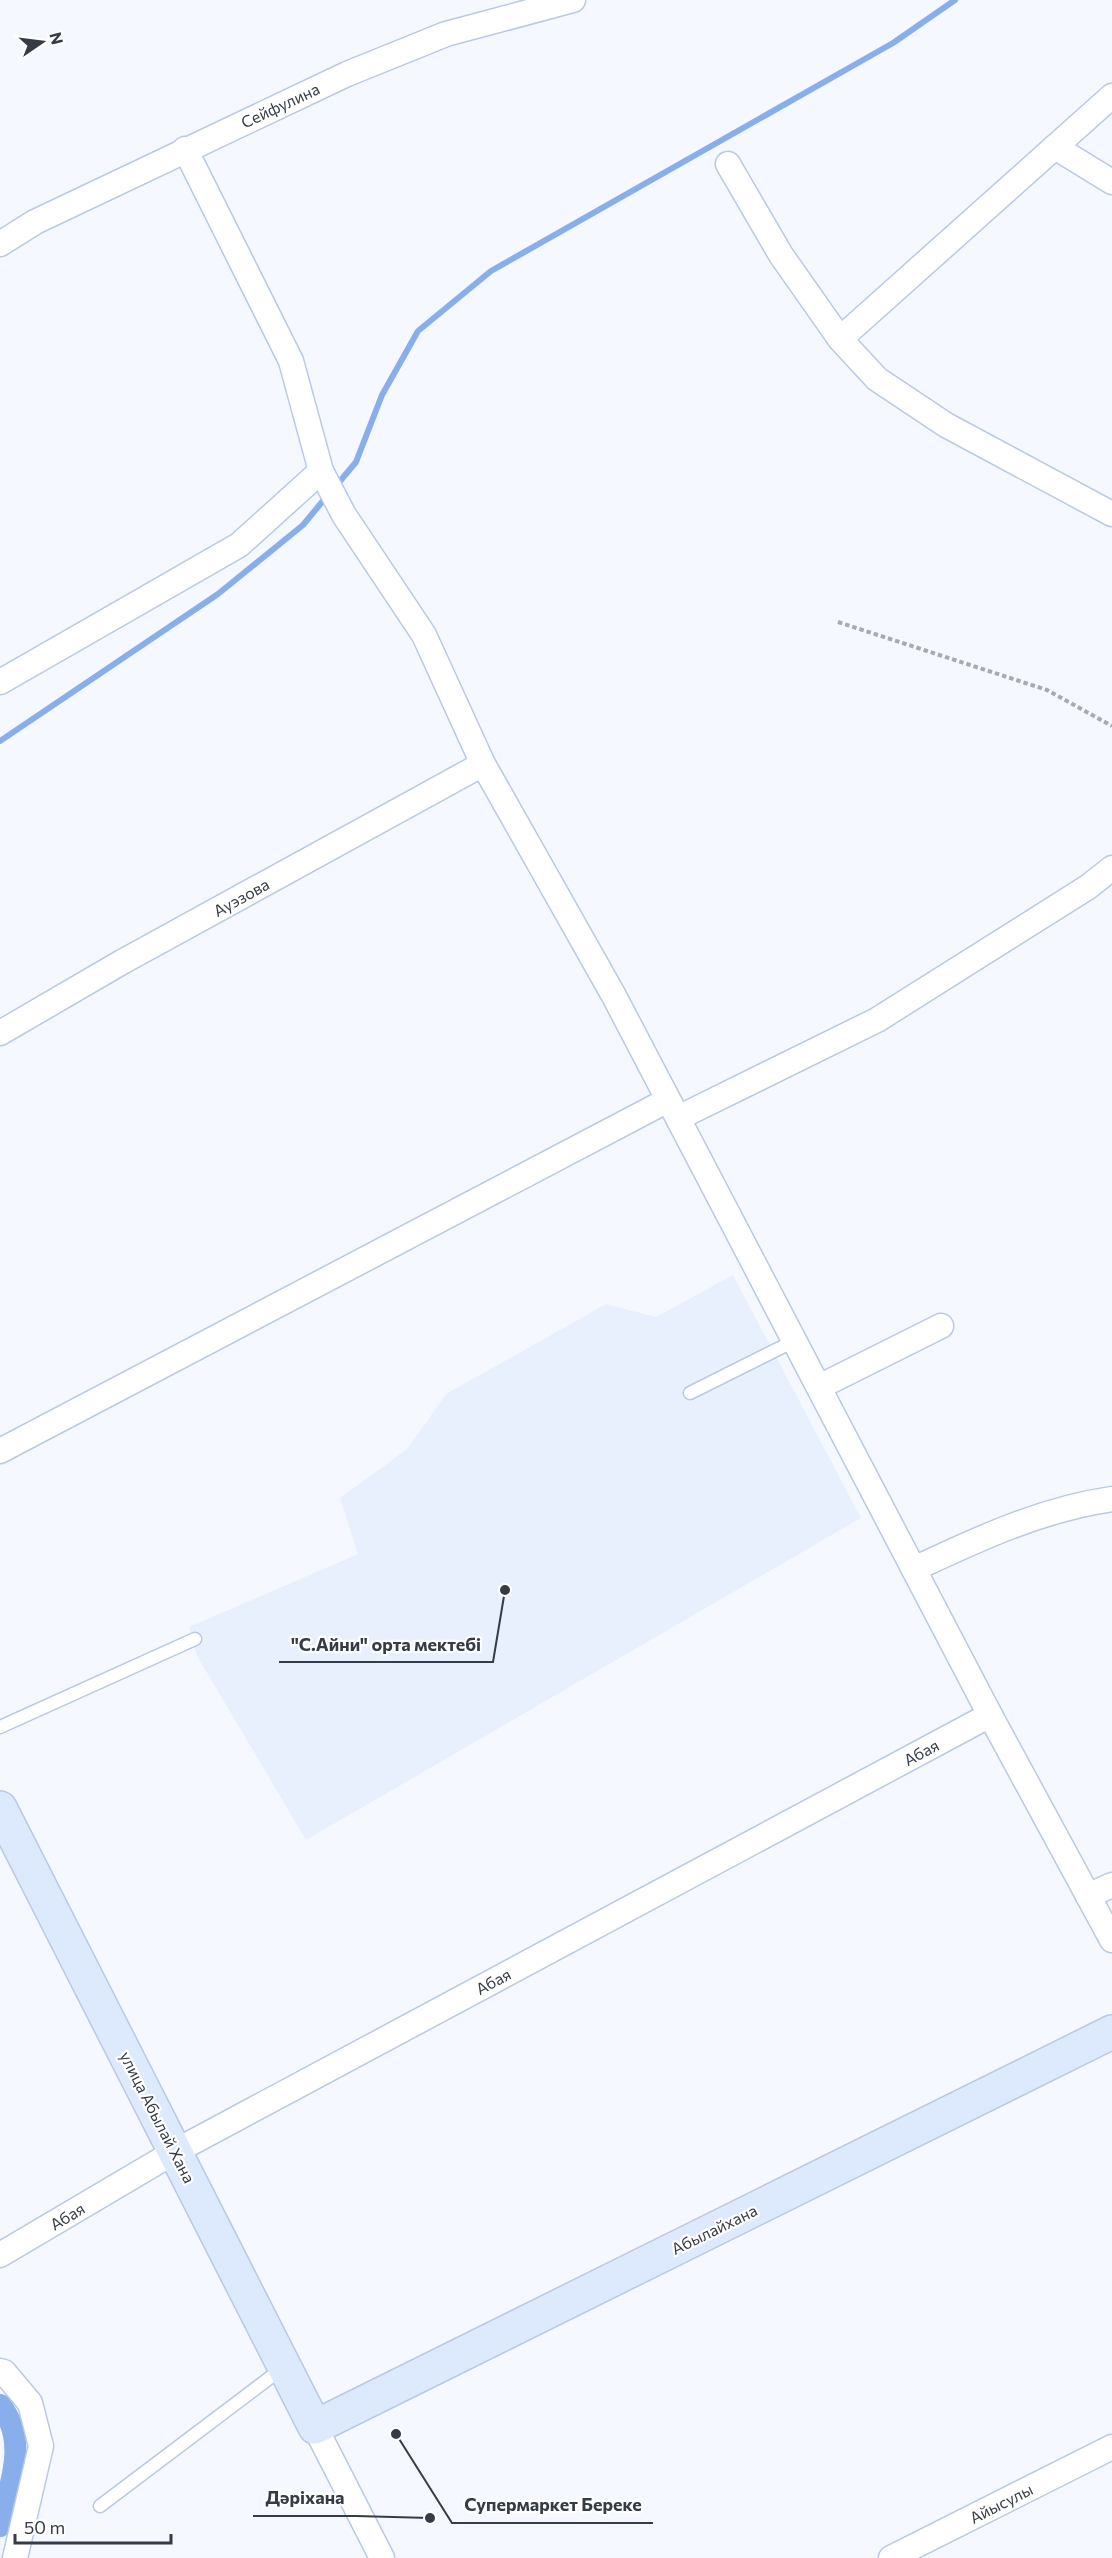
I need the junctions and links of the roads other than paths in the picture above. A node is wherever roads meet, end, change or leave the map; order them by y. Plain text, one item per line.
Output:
1 (573, 0) edge
2 (1112, 96) edge
3 (1054, 147) junction
4 (185, 149) junction
5 (729, 164) dead end
6 (1112, 182) edge
7 (0, 244) edge
8 (840, 339) junction
9 (321, 471) junction
10 (1112, 514) edge
11 (0, 682) edge
12 (483, 764) junction
13 (1112, 868) edge
14 (0, 1033) edge
15 (673, 1109) junction
16 (941, 1326) dead end
17 (794, 1341) junction
18 (819, 1387) junction
19 (690, 1393) dead end
20 (0, 1451) edge
21 (1112, 1499) edge
22 (914, 1569) junction
23 (195, 1639) dead end
24 (990, 1715) junction
25 (0, 1727) edge
26 (0, 1808) edge
27 (10, 1853) edge
28 (1112, 1885) edge
29 (1088, 1896) junction
30 (1111, 1935) edge
31 (1112, 2032) edge
32 (176, 2151) junction
33 (0, 2255) edge
34 (285, 2366) junction
35 (0, 2371) edge
36 (315, 2427) junction
37 (1112, 2447) edge
38 (100, 2506) dead end
39 (15, 2558) edge
40 (382, 2558) edge
41 (891, 2558) edge

1 - 4 street, Сейфулина
2 - 3 street
3 - 6 street
3 - 8 street
4 - 7 street, Сейфулина
4 - 9 street
5 - 8 street
8 - 10 street
9 - 11 street
9 - 12 street
12 - 14 street, Ауэзова
12 - 15 street
13 - 15 street
15 - 17 street
15 - 20 street
16 - 18 street
17 - 18 street
17 - 19 lane
18 - 22 street
21 - 22 street
22 - 24 street
23 - 25 lane
24 - 29 street
24 - 32 street, Абая
26 - 27 main road, улица Абылай Хана
27 - 32 main road, улица Абылай Хана
28 - 29 street
29 - 30 street
31 - 36 main road, Абылайхана
32 - 33 street, Абая
32 - 34 main road, улица Абылай Хана
34 - 36 main road, улица Абылай Хана
34 - 38 lane
35 - 39 street
36 - 40 street
37 - 41 street, Айысулы

